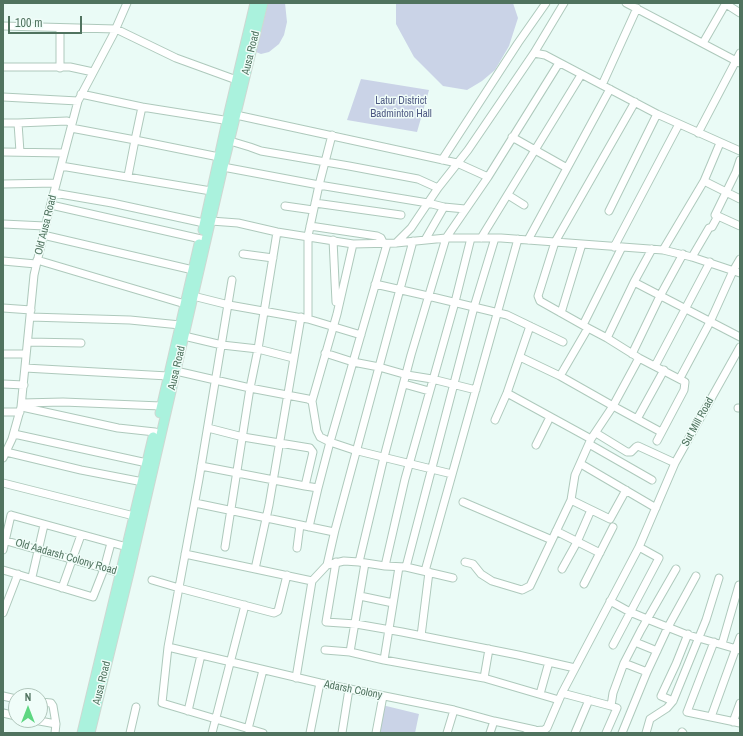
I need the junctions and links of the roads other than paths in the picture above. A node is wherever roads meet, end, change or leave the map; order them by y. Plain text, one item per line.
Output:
1 (127, 3) edge
2 (255, 3) edge
3 (263, 3) edge
4 (546, 3) edge
5 (564, 3) edge
6 (626, 3) edge
7 (726, 4) edge
8 (636, 8) junction
9 (740, 12) edge
10 (3, 26) edge
11 (60, 28) junction
12 (116, 29) junction
13 (703, 43) junction
14 (534, 53) junction
15 (740, 53) edge
16 (738, 62) edge
17 (559, 63) junction
18 (3, 67) edge
19 (60, 68) junction
20 (93, 72) junction
21 (581, 75) junction
22 (240, 82) junction
23 (602, 85) junction
24 (610, 89) junction
25 (3, 97) edge
26 (80, 97) junction
27 (635, 102) junction
28 (142, 107) junction
29 (657, 114) junction
30 (232, 119) junction
31 (18, 122) junction
32 (3, 123) edge
33 (679, 124) junction
34 (71, 126) junction
35 (698, 133) junction
36 (332, 136) junction
37 (512, 137) junction
38 (135, 140) junction
39 (230, 141) junction
40 (720, 143) junction
41 (535, 150) junction
42 (740, 151) edge
43 (3, 152) edge
44 (20, 152) junction
45 (64, 153) junction
46 (219, 157) junction
47 (442, 160) junction
48 (740, 160) edge
49 (326, 162) junction
50 (457, 163) junction
51 (60, 166) junction
52 (223, 167) junction
53 (566, 168) junction
54 (128, 176) junction
55 (488, 177) junction
56 (704, 181) junction
57 (56, 183) junction
58 (3, 184) edge
59 (319, 185) junction
60 (438, 188) junction
61 (211, 191) junction
62 (725, 192) junction
63 (54, 193) junction
64 (508, 194) junction
65 (740, 199) edge
66 (428, 203) junction
67 (51, 205) junction
68 (524, 205) dead end
69 (285, 206) dead end
70 (314, 207) junction
71 (444, 207) junction
72 (465, 210) junction
73 (609, 211) dead end
74 (401, 215) dead end
75 (718, 216) junction
76 (208, 222) junction
77 (3, 224) edge
78 (45, 226) junction
79 (310, 226) junction
80 (740, 226) edge
81 (277, 232) junction
82 (43, 235) junction
83 (308, 236) junction
84 (446, 238) junction
85 (471, 238) junction
86 (480, 238) junction
87 (494, 238) junction
88 (201, 239) junction
89 (333, 240) junction
90 (426, 240) junction
91 (518, 240) junction
92 (528, 240) junction
93 (413, 241) junction
94 (555, 242) junction
95 (396, 243) junction
96 (353, 244) junction
97 (385, 244) junction
98 (582, 244) junction
99 (614, 247) junction
100 (622, 247) junction
101 (652, 249) junction
102 (663, 250) junction
103 (243, 254) dead end
104 (683, 254) junction
105 (692, 257) junction
106 (273, 258) junction
107 (740, 259) edge
108 (3, 261) edge
109 (37, 262) junction
110 (710, 262) junction
111 (193, 270) junction
112 (736, 272) edge
113 (232, 280) dead end
114 (634, 282) junction
115 (375, 284) junction
116 (400, 290) junction
117 (428, 296) junction
118 (660, 296) junction
119 (188, 298) junction
120 (455, 302) junction
121 (229, 305) junction
122 (474, 307) junction
123 (3, 308) edge
124 (685, 309) junction
125 (264, 310) junction
126 (30, 313) junction
127 (497, 313) junction
128 (561, 313) junction
129 (337, 314) junction
130 (304, 318) junction
131 (710, 322) junction
132 (180, 325) junction
133 (333, 326) junction
134 (530, 326) junction
135 (585, 326) junction
136 (360, 335) junction
137 (184, 336) junction
138 (740, 337) edge
139 (607, 338) junction
140 (28, 342) junction
141 (563, 342) dead end
142 (81, 343) dead end
143 (222, 345) junction
144 (740, 347) edge
145 (258, 349) junction
146 (325, 353) junction
147 (3, 354) edge
148 (26, 354) junction
149 (635, 356) junction
150 (520, 357) junction
151 (293, 358) junction
152 (353, 362) junction
153 (655, 366) junction
154 (379, 367) junction
155 (25, 368) junction
156 (664, 370) junction
157 (176, 371) junction
158 (407, 375) junction
159 (168, 376) junction
160 (560, 376) junction
161 (680, 378) junction
162 (216, 379) junction
163 (432, 379) junction
164 (3, 384) edge
165 (404, 384) junction
166 (454, 384) junction
167 (24, 385) junction
168 (250, 388) junction
169 (476, 390) junction
170 (429, 391) junction
171 (507, 393) junction
172 (287, 395) junction
173 (312, 401) junction
174 (161, 406) junction
175 (613, 406) junction
176 (21, 408) junction
177 (3, 412) edge
178 (550, 416) junction
179 (637, 419) junction
180 (495, 420) dead end
181 (208, 428) junction
182 (155, 432) junction
183 (661, 432) junction
184 (13, 436) junction
185 (243, 437) junction
186 (592, 438) junction
187 (3, 440) edge
188 (657, 441) dead end
189 (330, 442) junction
190 (279, 444) junction
191 (536, 445) dead end
192 (356, 450) junction
193 (4, 455) edge
194 (384, 457) junction
195 (147, 463) junction
196 (409, 463) junction
197 (675, 463) junction
198 (581, 464) junction
199 (201, 466) junction
200 (432, 469) junction
201 (237, 474) junction
202 (452, 474) junction
203 (273, 480) junction
204 (652, 480) dead end
205 (143, 482) junction
206 (3, 483) edge
207 (305, 486) junction
208 (318, 488) junction
209 (626, 490) junction
210 (572, 500) junction
211 (195, 502) junction
212 (463, 502) dead end
213 (656, 508) junction
214 (231, 510) junction
215 (591, 510) junction
216 (134, 516) junction
217 (266, 518) junction
218 (44, 525) junction
219 (300, 525) junction
220 (309, 527) junction
221 (613, 527) dead end
222 (556, 531) junction
223 (334, 532) junction
224 (81, 535) junction
225 (4, 540) edge
226 (552, 540) junction
227 (577, 542) junction
228 (111, 543) junction
229 (127, 547) junction
230 (225, 547) dead end
231 (639, 547) junction
232 (297, 548) dead end
233 (3, 550) edge
234 (39, 550) junction
235 (600, 553) junction
236 (185, 554) junction
237 (72, 559) junction
238 (336, 562) junction
239 (362, 562) junction
240 (464, 562) dead end
241 (327, 565) junction
242 (384, 566) junction
243 (402, 567) junction
244 (104, 569) junction
245 (255, 569) junction
246 (562, 569) dead end
247 (676, 569) dead end
248 (3, 570) edge
249 (427, 572) junction
250 (18, 574) junction
251 (125, 574) junction
252 (286, 575) junction
253 (696, 576) dead end
254 (32, 577) junction
255 (453, 578) dead end
256 (719, 578) dead end
257 (152, 580) dead end
258 (312, 581) junction
259 (584, 584) dead end
260 (739, 585) edge
261 (62, 588) junction
262 (179, 588) junction
263 (360, 596) junction
264 (610, 601) junction
265 (393, 603) junction
266 (245, 605) junction
267 (630, 612) junction
268 (3, 613) edge
269 (647, 620) junction
270 (356, 624) junction
271 (668, 627) junction
272 (389, 630) junction
273 (688, 634) junction
274 (421, 636) junction
275 (740, 637) edge
276 (699, 638) junction
277 (635, 642) junction
278 (714, 642) junction
279 (722, 644) junction
280 (612, 645) dead end
281 (168, 647) junction
282 (489, 649) junction
283 (738, 649) edge
284 (325, 650) dead end
285 (656, 651) junction
286 (350, 652) junction
287 (201, 655) junction
288 (384, 660) junction
289 (231, 662) junction
290 (549, 662) junction
291 (624, 664) junction
292 (676, 664) junction
293 (575, 668) junction
294 (686, 668) junction
295 (263, 670) junction
296 (647, 672) junction
297 (296, 678) junction
298 (484, 678) junction
299 (320, 683) junction
300 (349, 689) junction
301 (540, 694) junction
302 (383, 696) junction
303 (561, 696) junction
304 (589, 700) junction
305 (673, 701) junction
306 (48, 703) edge
307 (740, 703) edge
308 (136, 707) dead end
309 (614, 707) junction
310 (454, 710) junction
311 (188, 711) junction
312 (630, 712) junction
313 (711, 717) junction
314 (215, 719) junction
315 (494, 721) junction
316 (737, 722) edge
317 (48, 723) edge
318 (56, 724) junction
319 (248, 729) junction
320 (544, 731) edge
321 (55, 733) edge
322 (82, 733) edge
323 (90, 733) edge
324 (130, 733) edge
325 (212, 733) edge
326 (263, 733) edge
327 (310, 733) edge
328 (342, 733) edge
329 (376, 733) edge
330 (447, 733) edge
331 (490, 733) edge
332 (527, 733) edge
333 (575, 733) edge
334 (606, 733) edge
335 (622, 733) edge
336 (646, 733) edge

1 - 12 street, Old Ausa Road
2 - 22 main road
3 - 22 main road, Ausa Road
4 - 47 street
5 - 14 street
6 - 8 street
7 - 9 street
7 - 13 street
8 - 13 street
8 - 23 street
10 - 11 street
11 - 12 street
11 - 19 street
12 - 20 street, Old Ausa Road
12 - 22 street
13 - 16 street
14 - 17 street
14 - 50 street
15 - 16 street
16 - 35 street
17 - 21 street
17 - 37 street
18 - 19 street
19 - 20 street
20 - 26 street, Old Ausa Road
21 - 23 street
21 - 41 street
22 - 30 main road
23 - 24 street
24 - 27 street
24 - 53 street
25 - 26 street
26 - 28 street
26 - 34 street, Old Ausa Road
27 - 29 street
27 - 94 street
28 - 30 street
28 - 38 street
29 - 33 street
29 - 73 street
30 - 36 street
30 - 39 main road, Ausa Road
30 - 46 main road
31 - 32 street
31 - 34 street
31 - 44 street
33 - 35 street
33 - 99 street
34 - 38 street
34 - 45 street, Old Ausa Road
35 - 40 street
36 - 47 street
36 - 49 street
37 - 41 street
37 - 55 street
38 - 46 street
38 - 54 street
39 - 49 street
39 - 52 main road, Ausa Road
40 - 42 street
40 - 56 street
41 - 53 street
41 - 64 street
43 - 44 street
44 - 45 street
45 - 51 street, Old Ausa Road
46 - 61 main road
47 - 50 street
48 - 62 street
49 - 59 street
49 - 60 street
50 - 55 street
50 - 60 street
51 - 54 street
51 - 57 street, Old Ausa Road
52 - 59 street
52 - 76 main road, Ausa Road
53 - 92 street
54 - 61 street
55 - 72 street
56 - 62 street
56 - 102 street
57 - 58 street
57 - 63 street, Old Ausa Road
59 - 66 street
59 - 70 street
60 - 66 street
61 - 76 main road
62 - 65 street
62 - 75 street
63 - 67 street, Old Ausa Road
63 - 76 street
64 - 68 street
64 - 86 street
66 - 71 street
66 - 95 street
67 - 78 street, Old Ausa Road
67 - 88 street
69 - 70 street
70 - 74 street
70 - 79 street
71 - 72 street
71 - 90 street
72 - 84 street
75 - 80 street
75 - 105 street
76 - 81 street
76 - 88 main road
76 - 119 main road, Ausa Road
77 - 78 street
78 - 82 street, Old Ausa Road
79 - 83 street
79 - 97 street
81 - 83 street
81 - 106 street
82 - 109 street, Old Ausa Road
82 - 111 street
83 - 89 street
83 - 130 street
84 - 85 street
84 - 90 street
84 - 117 street
85 - 86 street
85 - 120 street
86 - 87 street
87 - 91 street
87 - 122 street
88 - 111 main road
89 - 96 street
89 - 129 street
90 - 93 street
91 - 92 street
91 - 127 street
92 - 94 street
93 - 95 street
93 - 116 street
94 - 98 street
94 - 128 street
95 - 97 street
96 - 97 street
96 - 129 street
97 - 115 street
98 - 99 street
98 - 128 street
99 - 100 street
100 - 101 street
100 - 135 street
101 - 102 street
101 - 114 street
102 - 104 street
103 - 106 street
104 - 105 street
104 - 118 street
105 - 110 street
106 - 125 street
107 - 112 street
108 - 109 street
109 - 119 street
109 - 126 street, Old Ausa Road
110 - 112 street
110 - 124 street
111 - 119 main road
112 - 131 street
113 - 121 street
114 - 118 street
114 - 139 street
115 - 116 street
115 - 136 street
116 - 117 street
116 - 154 street
117 - 120 street
117 - 158 street
118 - 124 street
118 - 149 street
119 - 121 street
119 - 132 main road
119 - 137 main road, Ausa Road
120 - 122 street
120 - 163 street
121 - 125 street
121 - 143 street
122 - 127 street
122 - 166 street
123 - 126 street
124 - 131 street
124 - 153 street
125 - 130 street
125 - 145 street
126 - 132 street
126 - 140 street, Old Ausa Road
127 - 134 street
127 - 169 street
128 - 135 street
129 - 133 street
130 - 133 street
130 - 151 street
131 - 138 street
131 - 161 street
132 - 159 main road
133 - 136 street
133 - 146 street
134 - 141 street
134 - 150 street
135 - 139 street
135 - 160 street
136 - 152 street
137 - 143 street
137 - 157 main road, Ausa Road
139 - 149 street
140 - 142 street
140 - 148 street, Old Ausa Road
143 - 145 street
143 - 162 street
144 - 197 street, Sut Mill Road
145 - 151 street
145 - 168 street
146 - 152 street
146 - 173 street
147 - 148 street
148 - 155 street, Old Ausa Road
149 - 153 street
149 - 175 street
150 - 160 street
150 - 171 street
151 - 172 street
152 - 154 street
152 - 189 street
153 - 156 street
154 - 158 street
154 - 192 street
155 - 159 street
155 - 167 street, Old Ausa Road
156 - 161 street
156 - 179 street
157 - 162 street
157 - 251 main road, Ausa Road
158 - 163 street
158 - 165 street
159 - 174 main road
160 - 175 street
161 - 183 street
162 - 168 street
162 - 181 street
163 - 166 street
163 - 170 street
164 - 167 street
165 - 170 street
165 - 194 street
166 - 169 street
166 - 200 street
167 - 176 street, Old Ausa Road
168 - 172 street
168 - 185 street
169 - 202 street
170 - 196 street
171 - 178 street
171 - 180 street
172 - 173 street
172 - 190 street
173 - 189 street
174 - 176 street
174 - 182 main road
175 - 179 street
175 - 186 street
176 - 177 street
176 - 182 street
176 - 184 street, Old Ausa Road
178 - 186 street
178 - 191 street
179 - 183 street
181 - 185 street
181 - 199 street
182 - 195 main road
183 - 188 street
184 - 187 street
184 - 193 street, Old Ausa Road
184 - 195 street
185 - 190 street
185 - 201 street
186 - 197 street
186 - 198 street
186 - 204 street
189 - 192 street
189 - 208 street
190 - 203 street
190 - 207 street
192 - 194 street
192 - 223 street
193 - 205 street
194 - 196 street
194 - 239 street
195 - 205 main road
196 - 200 street
196 - 242 street
197 - 213 street, Sut Mill Road
198 - 209 street
198 - 210 street
199 - 201 street
199 - 211 street
200 - 202 street
200 - 243 street
201 - 203 street
201 - 214 street
202 - 249 street
203 - 207 street
203 - 217 street
205 - 216 main road
206 - 216 street
207 - 208 street
208 - 220 street
209 - 213 street
209 - 215 street
210 - 215 street
210 - 222 street
211 - 214 street
211 - 236 street
212 - 226 street
213 - 231 street, Sut Mill Road
214 - 217 street
214 - 230 street
215 - 227 street
216 - 229 main road
217 - 219 street
217 - 245 street
218 - 224 street
218 - 225 street
218 - 234 street
219 - 220 street
219 - 232 street
220 - 223 street
221 - 235 street
222 - 226 street
222 - 227 street
223 - 241 street
224 - 228 street
224 - 237 street
225 - 233 street
225 - 234 street, Old Aadarsh Colony Road
226 - 240 street
227 - 235 street
227 - 246 street
228 - 229 street
228 - 244 street
229 - 251 main road
231 - 264 street, Sut Mill Road
231 - 267 street
234 - 237 street, Old Aadarsh Colony Road
234 - 254 street
235 - 259 street
236 - 245 street
236 - 262 street
237 - 244 street, Old Aadarsh Colony Road
237 - 261 street
238 - 239 street
238 - 241 street
238 - 270 street
239 - 242 street
239 - 263 street
241 - 258 street
242 - 243 street
243 - 249 street
243 - 265 street
244 - 251 street, Old Aadarsh Colony Road
244 - 261 street
245 - 252 street
247 - 269 street
248 - 250 street
249 - 255 street
249 - 274 street
250 - 254 street
250 - 268 street
251 - 322 main road
251 - 323 main road, Ausa Road
252 - 258 street
252 - 266 street
253 - 271 street
254 - 261 street
256 - 276 street
257 - 262 street
258 - 297 street
260 - 279 street
262 - 266 street
262 - 281 street
263 - 265 street
263 - 270 street
264 - 267 street
264 - 293 street, Sut Mill Road
265 - 272 street
266 - 289 street
267 - 269 street
267 - 280 street
269 - 271 street
269 - 277 street
270 - 272 street
270 - 286 street
271 - 273 street
271 - 285 street
272 - 274 street
272 - 288 street
273 - 276 street
273 - 292 street
274 - 282 street
275 - 283 street
276 - 278 street
276 - 294 street
277 - 285 street
277 - 291 street
278 - 279 street
278 - 313 street
279 - 283 street
281 - 287 street, Adarsh Colony
281 - 311 street
282 - 290 street
282 - 298 street
283 - 313 street
284 - 286 street
285 - 296 street
286 - 288 street
287 - 289 street, Adarsh Colony
287 - 311 street
288 - 298 street
289 - 295 street, Adarsh Colony
289 - 314 street
290 - 293 street
290 - 301 street
291 - 296 street
291 - 309 street
292 - 294 street
292 - 305 street
293 - 303 street, Sut Mill Road
294 - 305 street
295 - 297 street, Adarsh Colony
295 - 319 street
296 - 312 street
297 - 299 street, Adarsh Colony
298 - 301 street
299 - 300 street, Adarsh Colony
299 - 327 street
300 - 302 street, Adarsh Colony
300 - 328 street
301 - 303 street
302 - 310 street, Adarsh Colony
302 - 329 street
303 - 304 street
303 - 320 street, Sut Mill Road
304 - 309 street
304 - 333 street
305 - 336 street
306 - 318 street
307 - 316 street
308 - 324 street
309 - 312 street
309 - 334 street
310 - 315 street, Adarsh Colony
310 - 330 street
311 - 314 street
312 - 335 street
313 - 316 street
314 - 319 street
314 - 325 street
315 - 320 street, Adarsh Colony
315 - 331 street
317 - 318 street
318 - 321 street
319 - 326 street
320 - 332 street

